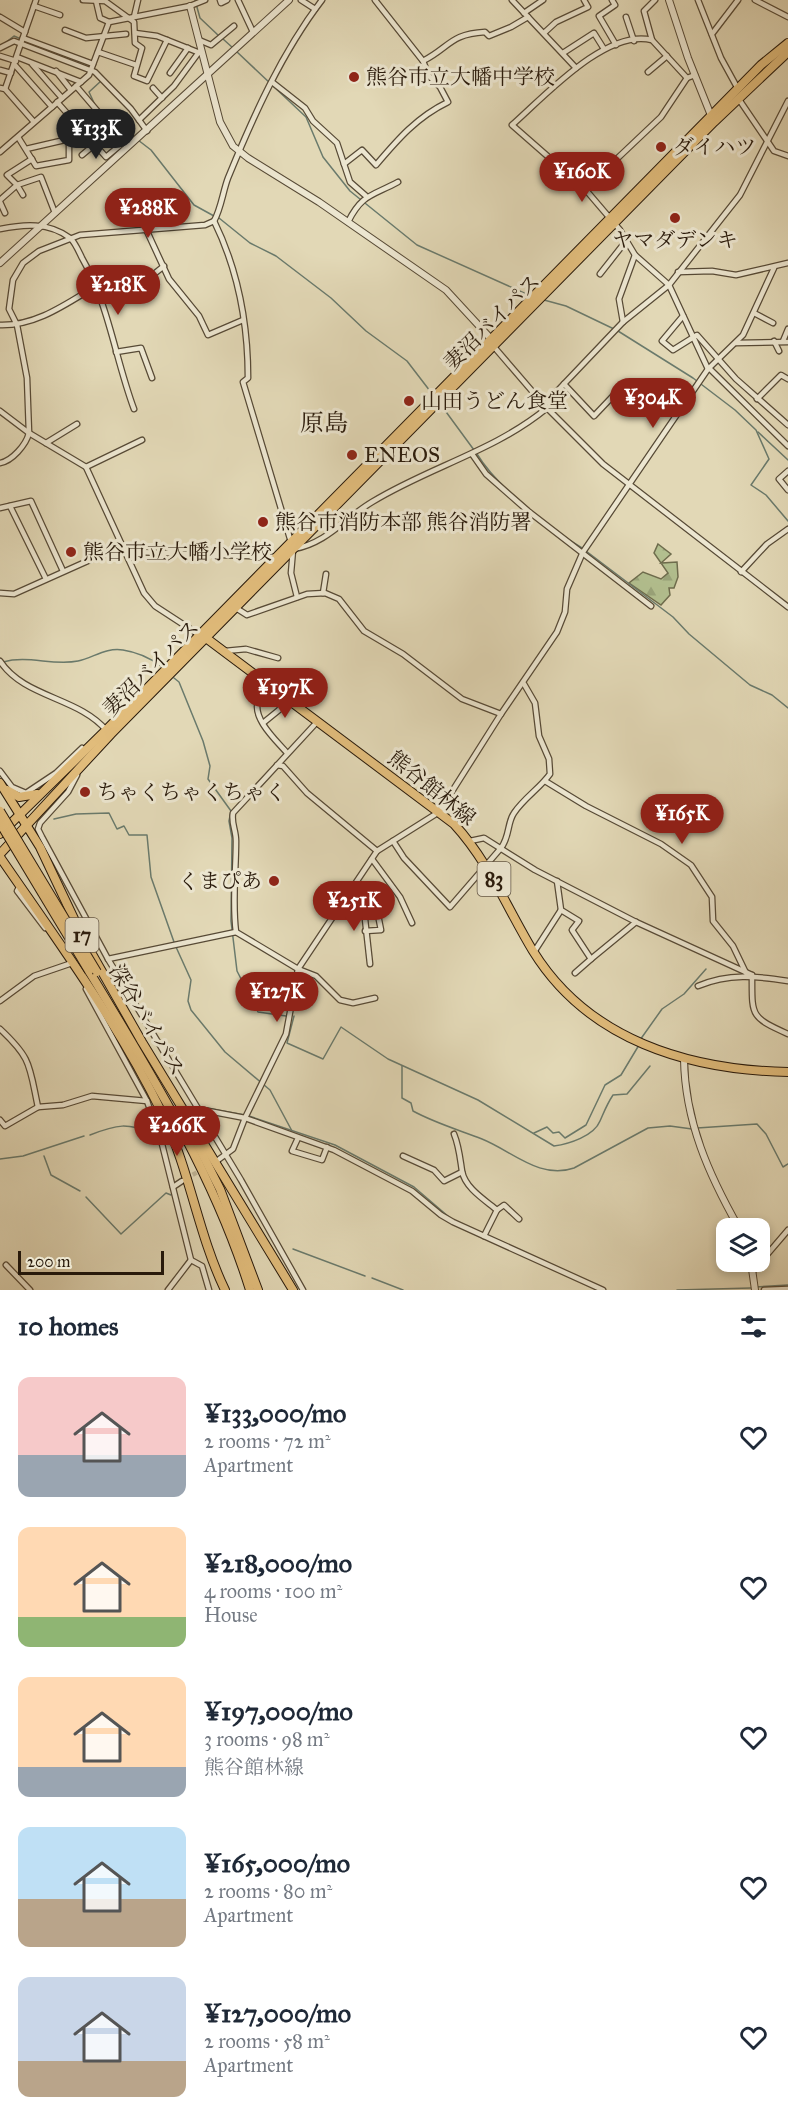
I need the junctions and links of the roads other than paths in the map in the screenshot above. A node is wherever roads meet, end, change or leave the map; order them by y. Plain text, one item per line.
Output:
1 (36, 0) edge
2 (83, 0) edge
3 (138, 0) edge
4 (205, 0) edge
5 (220, 0) edge
6 (227, 0) edge
7 (238, 0) edge
8 (290, 0) edge
9 (301, 0) edge
10 (322, 0) edge
11 (375, 0) edge
12 (512, 0) edge
13 (543, 0) edge
14 (584, 0) edge
15 (612, 0) edge
16 (655, 0) edge
17 (669, 0) edge
18 (698, 0) edge
19 (738, 0) edge
20 (755, 0) edge
21 (771, 0) edge
22 (96, 1) edge
23 (191, 4) edge
24 (34, 6) junction
25 (767, 8) junction
26 (315, 9) junction
27 (60, 15) dead end
28 (526, 15) junction
29 (0, 17) edge
30 (132, 17) junction
31 (626, 17) dead end
32 (788, 17) edge
33 (109, 22) junction
34 (234, 26) dead end
35 (65, 30) dead end
36 (26, 32) junction
37 (253, 32) junction
38 (135, 33) junction
39 (544, 33) junction
40 (126, 34) dead end
41 (712, 34) junction
42 (103, 36) junction
43 (23, 40) junction
44 (167, 40) junction
45 (199, 40) junction
46 (652, 40) junction
47 (634, 41) junction
48 (788, 43) edge
49 (616, 45) junction
50 (0, 48) edge
51 (188, 48) junction
52 (604, 49) junction
53 (98, 52) junction
54 (788, 52) edge
55 (200, 53) junction
56 (563, 53) junction
57 (0, 56) edge
58 (667, 56) junction
59 (16, 61) junction
60 (423, 61) junction
61 (31, 62) junction
62 (93, 64) junction
63 (136, 65) junction
64 (576, 68) junction
65 (0, 69) edge
66 (92, 70) junction
67 (55, 71) junction
68 (648, 72) dead end
69 (11, 73) junction
70 (208, 73) junction
71 (170, 74) dead end
72 (694, 75) junction
73 (687, 78) junction
74 (81, 82) junction
75 (271, 84) junction
76 (2, 88) edge
77 (74, 88) junction
78 (153, 88) dead end
79 (738, 89) junction
80 (62, 98) junction
81 (162, 98) junction
82 (738, 98) junction
83 (788, 101) edge
84 (57, 102) junction
85 (52, 107) junction
86 (713, 118) junction
87 (138, 120) junction
88 (34, 122) junction
89 (147, 131) junction
90 (18, 137) junction
91 (767, 143) junction
92 (94, 145) junction
93 (26, 149) junction
94 (0, 152) edge
95 (240, 152) junction
96 (82, 155) dead end
97 (788, 156) edge
98 (32, 159) junction
99 (344, 164) junction
100 (398, 182) dead end
101 (17, 186) junction
102 (585, 189) junction
103 (23, 195) dead end
104 (366, 197) junction
105 (0, 201) edge
106 (5, 213) dead end
107 (56, 213) junction
108 (215, 220) junction
109 (612, 221) junction
110 (348, 222) junction
111 (42, 225) junction
112 (145, 228) junction
113 (0, 229) edge
114 (71, 239) junction
115 (626, 241) junction
116 (635, 255) junction
117 (0, 263) edge
118 (788, 263) edge
119 (164, 266) junction
120 (774, 268) junction
121 (678, 272) junction
122 (600, 274) dead end
123 (669, 285) junction
124 (97, 289) junction
125 (754, 313) junction
126 (683, 316) junction
127 (243, 320) junction
128 (623, 322) junction
129 (773, 322) dead end
130 (0, 325) edge
131 (17, 325) junction
132 (788, 329) edge
133 (693, 336) junction
134 (493, 341) junction
135 (774, 341) junction
136 (785, 341) edge
137 (736, 343) junction
138 (779, 351) dead end
139 (116, 352) junction
140 (720, 359) junction
141 (709, 369) junction
142 (152, 378) dead end
143 (788, 379) edge
144 (564, 384) junction
145 (613, 396) dead end
146 (757, 399) junction
147 (546, 407) junction
148 (134, 409) dead end
149 (0, 411) edge
150 (77, 424) dead end
151 (788, 425) edge
152 (28, 433) junction
153 (142, 440) dead end
154 (45, 443) junction
155 (788, 446) edge
156 (474, 453) junction
157 (0, 464) edge
158 (86, 467) junction
159 (788, 471) edge
160 (628, 485) junction
161 (788, 490) edge
162 (10, 506) junction
163 (0, 508) edge
164 (788, 529) edge
165 (290, 546) junction
166 (126, 550) junction
167 (582, 553) junction
168 (277, 557) junction
169 (63, 572) junction
170 (741, 572) junction
171 (326, 574) dead end
172 (46, 579) junction
173 (0, 593) edge
174 (322, 593) junction
175 (297, 597) junction
176 (651, 606) dead end
177 (236, 608) junction
178 (788, 608) edge
179 (202, 637) junction
180 (223, 651) junction
181 (278, 658) dead end
182 (1, 663) edge
183 (267, 684) junction
184 (524, 684) junction
185 (286, 698) junction
186 (501, 714) junction
187 (317, 722) junction
188 (263, 723) junction
189 (109, 732) junction
190 (85, 750) junction
191 (287, 753) junction
192 (277, 765) junction
193 (80, 767) junction
194 (0, 771) edge
195 (545, 781) junction
196 (1, 785) edge
197 (41, 793) junction
198 (0, 810) edge
199 (439, 812) junction
200 (20, 814) junction
201 (0, 824) edge
202 (27, 825) junction
203 (0, 834) edge
204 (393, 841) junction
205 (470, 842) junction
206 (501, 848) junction
207 (376, 851) junction
208 (0, 856) edge
209 (372, 859) junction
210 (486, 865) junction
211 (557, 881) junction
212 (346, 898) junction
213 (363, 901) junction
214 (561, 910) junction
215 (636, 922) junction
216 (412, 923) dead end
217 (365, 931) junction
218 (234, 933) junction
219 (534, 952) junction
220 (108, 959) junction
221 (591, 959) junction
222 (72, 963) junction
223 (370, 964) dead end
224 (298, 969) junction
225 (93, 971) junction
226 (575, 973) dead end
227 (746, 973) junction
228 (753, 975) junction
229 (788, 981) edge
230 (698, 986) dead end
231 (375, 998) dead end
232 (0, 1001) edge
233 (0, 1029) edge
234 (116, 1031) junction
235 (788, 1034) edge
236 (141, 1042) junction
237 (684, 1059) junction
238 (788, 1072) edge
239 (164, 1096) junction
240 (147, 1101) junction
241 (38, 1107) junction
242 (198, 1109) junction
243 (245, 1117) junction
244 (0, 1120) edge
245 (454, 1134) dead end
246 (298, 1137) junction
247 (327, 1147) junction
248 (226, 1155) junction
249 (403, 1156) dead end
250 (218, 1160) dead end
251 (462, 1172) junction
252 (182, 1181) tunnel mouth
253 (173, 1187) junction
254 (497, 1210) junction
255 (734, 1218) edge
256 (519, 1220) dead end
257 (788, 1230) edge
258 (484, 1234) junction
259 (770, 1251) edge
260 (191, 1260) junction
261 (6, 1265) dead end
262 (753, 1272) edge
263 (754, 1288) edge
264 (788, 1289) edge
265 (30, 1290) edge
266 (168, 1290) edge
267 (209, 1290) edge
268 (225, 1290) edge
269 (250, 1290) edge
270 (258, 1290) edge
271 (293, 1290) edge
272 (303, 1290) edge
273 (603, 1290) edge
274 (764, 1290) edge

1 - 24 street
2 - 22 street
3 - 30 street
4 - 23 street
5 - 6 street
7 - 37 street
8 - 37 street
9 - 26 street
10 - 26 street
11 - 60 street
12 - 28 street
13 - 28 street
14 - 39 street
15 - 49 street
16 - 46 street
17 - 72 street
18 - 41 street
19 - 41 street
20 - 25 street
21 - 25 street
22 - 30 street
22 - 33 street
23 - 30 street
23 - 45 street
24 - 27 street
24 - 36 street
25 - 32 street
26 - 75 street
28 - 39 street
28 - 60 street
29 - 36 street
30 - 33 street
30 - 38 street
31 - 47 street
33 - 42 street
34 - 45 street
35 - 42 street
36 - 43 street
37 - 70 street
38 - 44 street
38 - 63 street
39 - 56 street
40 - 42 street
41 - 79 street
42 - 53 street
43 - 50 street
43 - 59 street
43 - 62 street
43 - 66 street
44 - 51 street
44 - 63 street
45 - 55 street
46 - 47 street
46 - 58 street
47 - 49 street
48 - 79 main road, 妻沼バイパス
49 - 52 street
51 - 55 street
51 - 71 street
52 - 56 street
52 - 64 street
53 - 62 street
53 - 63 street
54 - 82 main road, 妻沼バイパス
55 - 70 street
55 - 81 street
56 - 64 street
57 - 59 street
58 - 68 street
58 - 73 street
59 - 61 street
59 - 69 street
59 - 85 street
60 - 99 street
61 - 67 street
61 - 80 street
62 - 66 street
64 - 102 street
65 - 69 street
66 - 74 street
66 - 87 street
67 - 74 street
67 - 77 street
69 - 76 street
70 - 89 street
70 - 95 street
72 - 73 street
72 - 86 street
73 - 102 street
74 - 77 street
75 - 95 street
75 - 99 street
76 - 88 street
77 - 80 street
77 - 92 street
78 - 81 street
79 - 86 main road, 妻沼バイパス
80 - 84 street
81 - 87 street
82 - 86 main road, 妻沼バイパス
82 - 91 street
83 - 91 street
84 - 85 street
84 - 92 street
85 - 88 street
86 - 109 main road, 妻沼バイパス
87 - 89 street
88 - 90 street
89 - 107 street
90 - 93 street
90 - 94 street
91 - 97 street
91 - 121 street
92 - 96 street
93 - 98 street
93 - 98 street
95 - 108 street
95 - 110 street
98 - 101 street
99 - 104 street
100 - 104 street
101 - 103 street
101 - 105 street
101 - 107 street
102 - 109 street
104 - 110 street
105 - 106 street
107 - 111 street
108 - 112 street
108 - 127 street
109 - 115 street
109 - 134 main road, 妻沼バイパス
110 - 134 street
111 - 113 street
111 - 114 street
111 - 117 street
112 - 114 street
112 - 119 street
114 - 124 street
114 - 131 street
115 - 116 street
115 - 122 street
116 - 123 street
116 - 128 street
118 - 120 street
119 - 124 street
119 - 127 street
120 - 121 street
120 - 125 street
121 - 123 street
123 - 126 street
123 - 128 street
124 - 131 street
124 - 139 street
125 - 129 street
125 - 137 street
126 - 133 street
126 - 133 street
127 - 165 street
128 - 144 street
130 - 131 street
131 - 152 street
132 - 136 street
133 - 140 street
133 - 141 street
134 - 147 street
134 - 165 main road, 妻沼バイパス
135 - 136 street
135 - 137 street
135 - 138 street
137 - 140 street
139 - 142 street
139 - 148 street
140 - 141 street
140 - 146 street
141 - 155 street
141 - 160 street
143 - 146 street
144 - 145 street
144 - 147 street
146 - 151 street
147 - 156 street
147 - 160 street
149 - 152 street
150 - 154 street
152 - 154 street
152 - 157 street
153 - 158 street
154 - 158 street
156 - 165 street
156 - 167 street
158 - 166 street
159 - 161 street
160 - 167 street
160 - 170 street
162 - 163 street
162 - 169 street
162 - 172 street
164 - 170 street
165 - 168 main road, 妻沼バイパス
165 - 175 street
165 - 177 main road, 妻沼バイパス
166 - 168 street
166 - 169 street
166 - 179 street
167 - 176 street
167 - 184 street
168 - 179 main road, 妻沼バイパス
169 - 172 street
170 - 178 street
171 - 174 street
172 - 173 street
174 - 175 street
174 - 186 street
175 - 177 street
177 - 179 main road, 妻沼バイパス
179 - 180 main road, 熊谷館林線 / 83
179 - 189 main road, 妻沼バイパス
180 - 181 street
180 - 183 main road, 熊谷館林線 / 83
182 - 189 street
183 - 185 main road, 熊谷館林線 / 83
183 - 188 street
184 - 186 street
184 - 195 street
185 - 187 main road, 熊谷館林線 / 83
185 - 188 street
186 - 199 street
187 - 191 street
187 - 199 main road, 熊谷館林線 / 83
188 - 191 street
189 - 190 main road, 妻沼バイパス
189 - 193 main road, 妻沼バイパス
190 - 194 street
190 - 197 main road, 妻沼バイパス
191 - 192 street
192 - 207 street
192 - 218 street
193 - 202 main road, 妻沼バイパス
193 - 220 street
195 - 206 street
195 - 227 street
196 - 197 main road
196 - 200 main road, 17
197 - 200 main road, 妻沼バイパス
198 - 225 main road, 深谷バイパス / 17, bridge
199 - 204 street
199 - 205 main road, 熊谷館林線 / 83
200 - 202 main road, 17
200 - 203 main road, 妻沼バイパス
201 - 225 main road, 深谷バイパス / 17, bridge
202 - 208 main road, 妻沼バイパス
202 - 236 main road, 17
204 - 207 street
204 - 210 street
205 - 206 street
205 - 210 main road, 熊谷館林線 / 83
206 - 210 street
206 - 211 street
207 - 209 street
208 - 222 main road, 17
209 - 212 street
209 - 216 street
210 - 219 main road, 熊谷館林線 / 83
211 - 214 street
211 - 215 street
212 - 213 street
212 - 224 street
213 - 217 street
213 - 217 street
214 - 219 street
214 - 221 street
215 - 221 street
215 - 227 street
217 - 223 street
218 - 220 street
218 - 224 street
219 - 237 main road, 熊谷館林線 / 83
220 - 242 street
221 - 226 street
222 - 232 street
222 - 234 main road, 17
222 - 240 street
224 - 231 street
224 - 243 street
225 - 236 main road, 深谷バイパス / 17
225 - 239 main road, 深谷バイパス / 17
227 - 228 street
228 - 229 street
228 - 230 street
228 - 235 street
233 - 241 street
234 - 239 main road, 17
234 - 268 main road, 17
236 - 270 main road, 深谷バイパス / 17
236 - 271 main road, 17
237 - 238 main road, 熊谷館林線 / 83
237 - 255 street
239 - 269 main road, 深谷バイパス / 17
240 - 241 street
240 - 253 street
241 - 244 street
242 - 243 street
242 - 248 street
243 - 246 street
243 - 248 street
245 - 251 street
246 - 247 street
246 - 247 street
247 - 258 street
248 - 250 street
248 - 272 street
249 - 251 street
251 - 254 street
252 - 253 street
253 - 260 street
254 - 256 street
254 - 258 street
257 - 259 street
258 - 273 street
260 - 266 street
260 - 267 street
261 - 265 street
262 - 263 street
264 - 274 street

